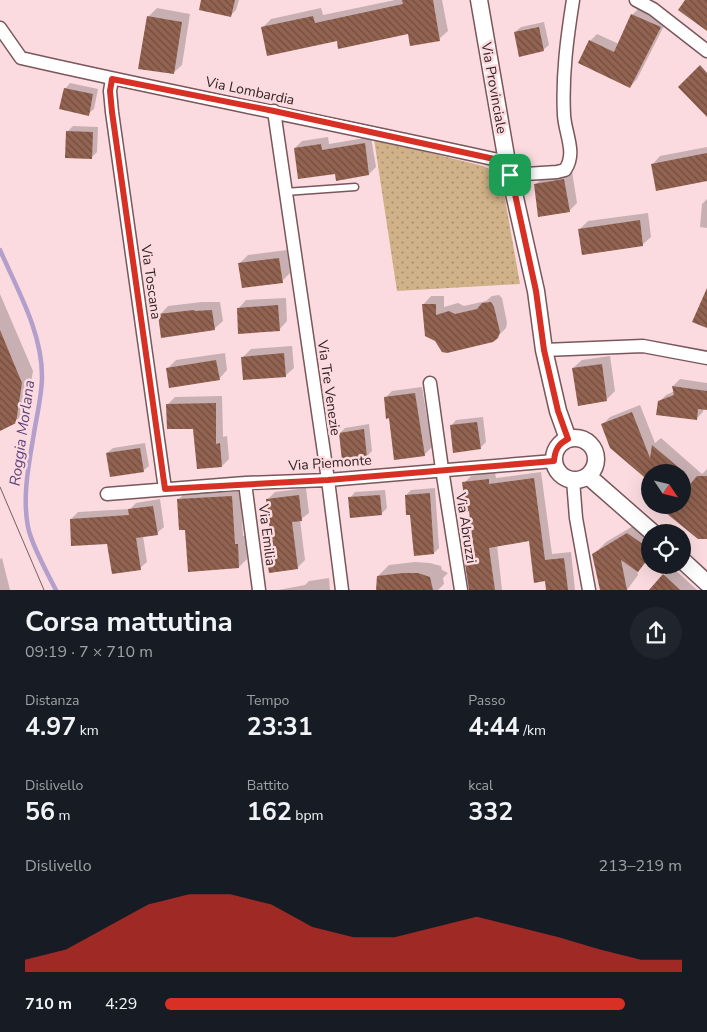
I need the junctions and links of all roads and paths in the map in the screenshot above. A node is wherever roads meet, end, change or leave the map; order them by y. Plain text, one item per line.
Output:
1 (479, 0) edge
2 (573, 0) edge
3 (636, 0) edge
4 (0, 28) edge
5 (707, 51) edge
6 (112, 79) junction
7 (274, 111) junction
8 (509, 169) junction
9 (355, 187) dead end
10 (285, 192) junction
11 (544, 350) junction
12 (707, 358) edge
13 (430, 382) dead end
14 (568, 439) junction
15 (554, 461) junction
16 (442, 469) junction
17 (588, 476) junction
18 (328, 480) junction
19 (572, 480) junction
20 (245, 483) junction
21 (165, 489) junction
22 (108, 494) dead end
23 (643, 524) edge
24 (691, 568) edge
25 (707, 582) edge
26 (259, 590) edge
27 (342, 590) edge
28 (461, 590) edge
29 (589, 590) edge

1 - 8 street, Via Provinciale
2 - 8 street, Via Lombardia
3 - 5 street
4 - 6 street, Via Lombardia
6 - 7 street, Via Lombardia
6 - 21 street, Via Toscana
7 - 8 street, Via Lombardia
7 - 10 street, Via Tre Venezie
8 - 11 street, Via Provinciale
9 - 10 lane
10 - 18 street, Via Tre Venezie
11 - 12 street
11 - 14 street, Via Provinciale
13 - 16 street, Via Abruzzi
14 - 15 street
14 - 17 street
15 - 16 street, Via Piemonte
15 - 19 street
16 - 18 street, Via Piemonte
16 - 28 street, Via Abruzzi
17 - 19 street
17 - 23 street
18 - 20 street, Via Piemonte
18 - 27 street, Via Tre Venezie
19 - 29 street
20 - 21 street, Via Piemonte
20 - 26 street, Via Emilia
21 - 22 street, Via Piemonte
24 - 25 street

